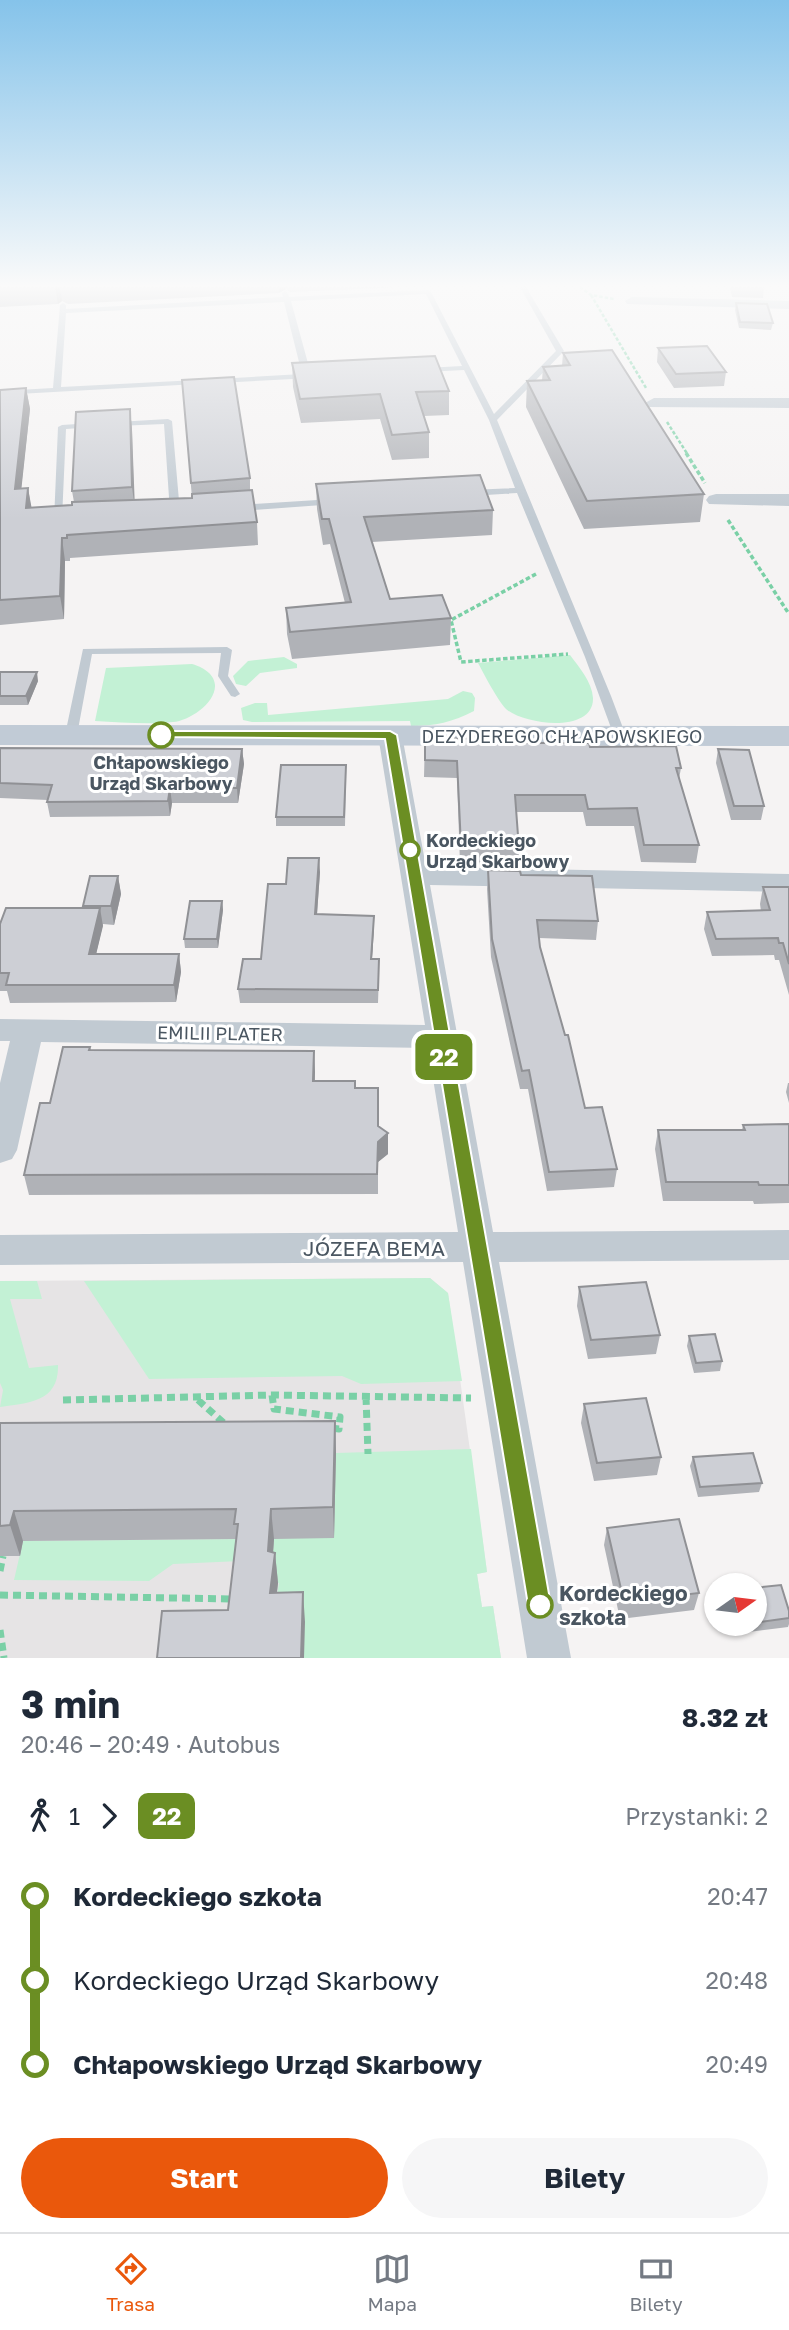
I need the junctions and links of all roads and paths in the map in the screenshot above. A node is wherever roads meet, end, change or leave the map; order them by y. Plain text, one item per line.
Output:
1 (59, 364) edge
2 (303, 364) edge
3 (465, 364) edge
4 (547, 364) edge
5 (631, 364) edge
6 (467, 368) junction
7 (413, 370) edge
8 (306, 376) junction
9 (320, 376) edge
10 (57, 390) junction
11 (0, 393) edge
12 (654, 402) junction
13 (789, 403) edge
14 (493, 420) junction
15 (519, 490) junction
16 (464, 494) edge
17 (716, 500) junction
18 (789, 500) edge
19 (340, 502) edge
20 (230, 509) edge
21 (189, 511) edge
22 (175, 512) junction
23 (162, 513) edge
24 (69, 519) edge
25 (552, 565) junction
26 (789, 614) edge
27 (589, 652) junction
28 (235, 694) dead end
29 (0, 735) edge
30 (71, 735) junction
31 (390, 735) junction
32 (620, 736) junction
33 (789, 736) edge
34 (414, 877) junction
35 (789, 883) edge
36 (14, 1030) edge
37 (441, 1037) junction
38 (0, 1150) edge
39 (789, 1245) edge
40 (479, 1248) junction
41 (0, 1250) edge
42 (272, 1395) junction
43 (366, 1397) junction
44 (504, 1398) junction
45 (197, 1399) junction
46 (63, 1400) dead end
47 (239, 1425) edge
48 (327, 1428) edge
49 (368, 1454) dead end
50 (4, 1556) dead end
51 (0, 1571) edge
52 (0, 1595) edge
53 (238, 1599) edge
54 (0, 1630) edge
55 (4, 1658) edge
56 (549, 1658) edge

1 - 10 lane
2 - 8 lane
3 - 6 lane
4 - 14 lane
5 - 12 path
6 - 7 lane
6 - 14 lane
8 - 9 lane
8 - 10 lane
10 - 11 lane
12 - 13 street
12 - 17 path
14 - 15 lane
15 - 16 lane
15 - 25 lane
17 - 18 street
17 - 26 path
19 - 20 lane
21 - 22 lane
22 - 23 lane
22 - 24 lane
25 - 27 lane
25 - 27 path
27 - 32 lane
28 - 30 lane
29 - 30 street, DEZYDEREGO CHŁAPOWSKIEGO
30 - 31 street, DEZYDEREGO CHŁAPOWSKIEGO
31 - 32 street, DEZYDEREGO CHŁAPOWSKIEGO
31 - 34 street
32 - 33 street, DEZYDEREGO CHŁAPOWSKIEGO
34 - 35 street
34 - 37 street
36 - 37 street, EMILII PLATER
36 - 38 street
37 - 40 street
39 - 40 street, JÓZEFA BEMA
40 - 41 street, JÓZEFA BEMA
40 - 44 street
42 - 43 path
42 - 45 path
42 - 48 path
43 - 44 path
43 - 49 path
44 - 56 street
45 - 46 path
45 - 47 path
50 - 51 path
52 - 53 path
54 - 55 path

